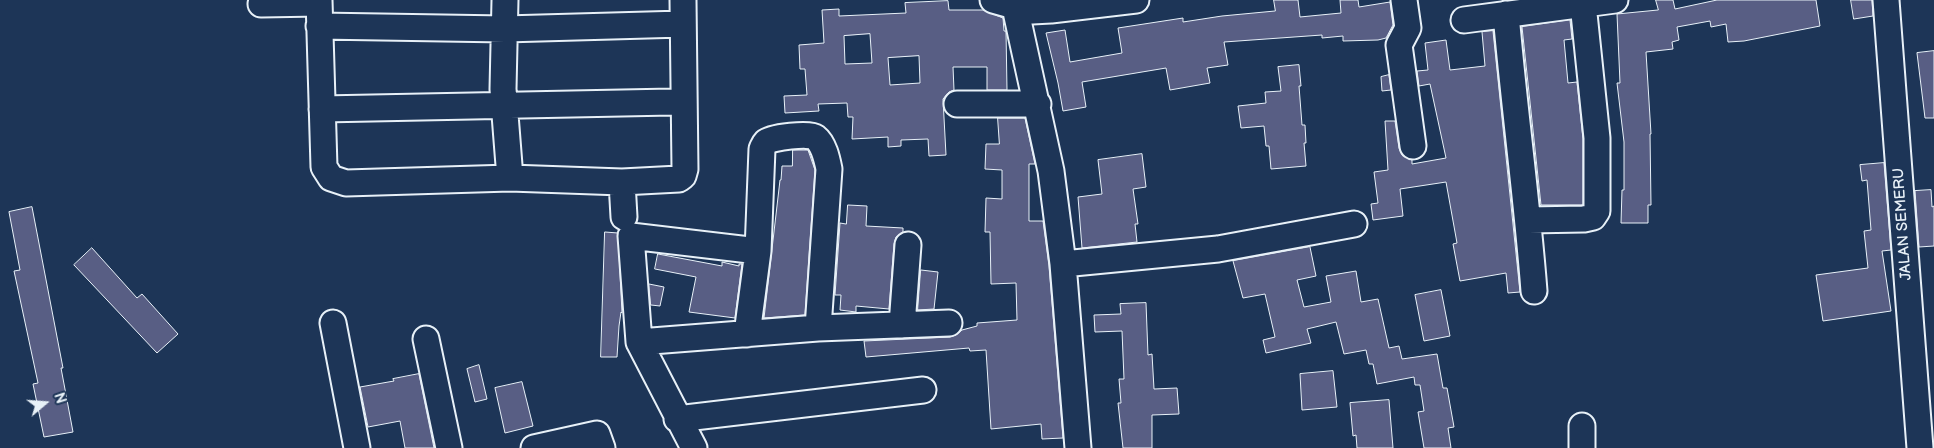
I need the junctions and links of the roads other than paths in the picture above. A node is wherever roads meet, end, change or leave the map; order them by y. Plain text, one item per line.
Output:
1 (505, 0) edge
2 (1136, 0) edge
3 (1404, 0) edge
4 (1615, 0) edge
5 (1886, 0) edge
6 (1004, 3) edge
7 (261, 4) dead end
8 (1583, 4) junction
9 (319, 10) edge
10 (683, 12) edge
11 (1506, 14) junction
12 (1464, 20) dead end
13 (505, 29) junction
14 (684, 103) junction
15 (957, 104) dead end
16 (1038, 104) junction
17 (504, 105) junction
18 (322, 109) junction
19 (1413, 146) dead end
20 (510, 178) junction
21 (622, 182) junction
22 (624, 216) dead end
23 (1529, 220) junction
24 (1354, 224) dead end
25 (908, 245) dead end
26 (758, 251) junction
27 (1063, 264) junction
28 (1534, 291) dead end
29 (333, 322) dead end
30 (949, 323) dead end
31 (902, 325) junction
32 (818, 328) junction
33 (747, 334) junction
34 (426, 339) dead end
35 (639, 342) junction
36 (923, 390) dead end
37 (678, 419) junction
38 (357, 448) edge
39 (449, 448) edge
40 (534, 448) edge
41 (602, 448) edge
42 (694, 448) edge
43 (1078, 448) edge
44 (1920, 448) edge

1 - 13 street
2 - 6 street
3 - 19 street
4 - 8 street
5 - 44 street, JALAN SEMERU
6 - 16 street
7 - 9 street
8 - 11 street
8 - 23 street
9 - 13 street
9 - 18 street
10 - 13 street
10 - 14 street
11 - 12 street
11 - 23 street
13 - 17 street
14 - 17 street
14 - 21 street
15 - 16 street
16 - 27 street
17 - 18 street
17 - 20 street
18 - 20 street
20 - 21 street
21 - 22 street
23 - 28 street
24 - 27 street
25 - 31 street
26 - 32 street
26 - 33 street
26 - 35 street
27 - 43 street
29 - 38 street
30 - 31 street
31 - 32 street
32 - 33 street
33 - 35 street
34 - 39 street
35 - 37 street
36 - 37 street
37 - 42 street
40 - 41 street

